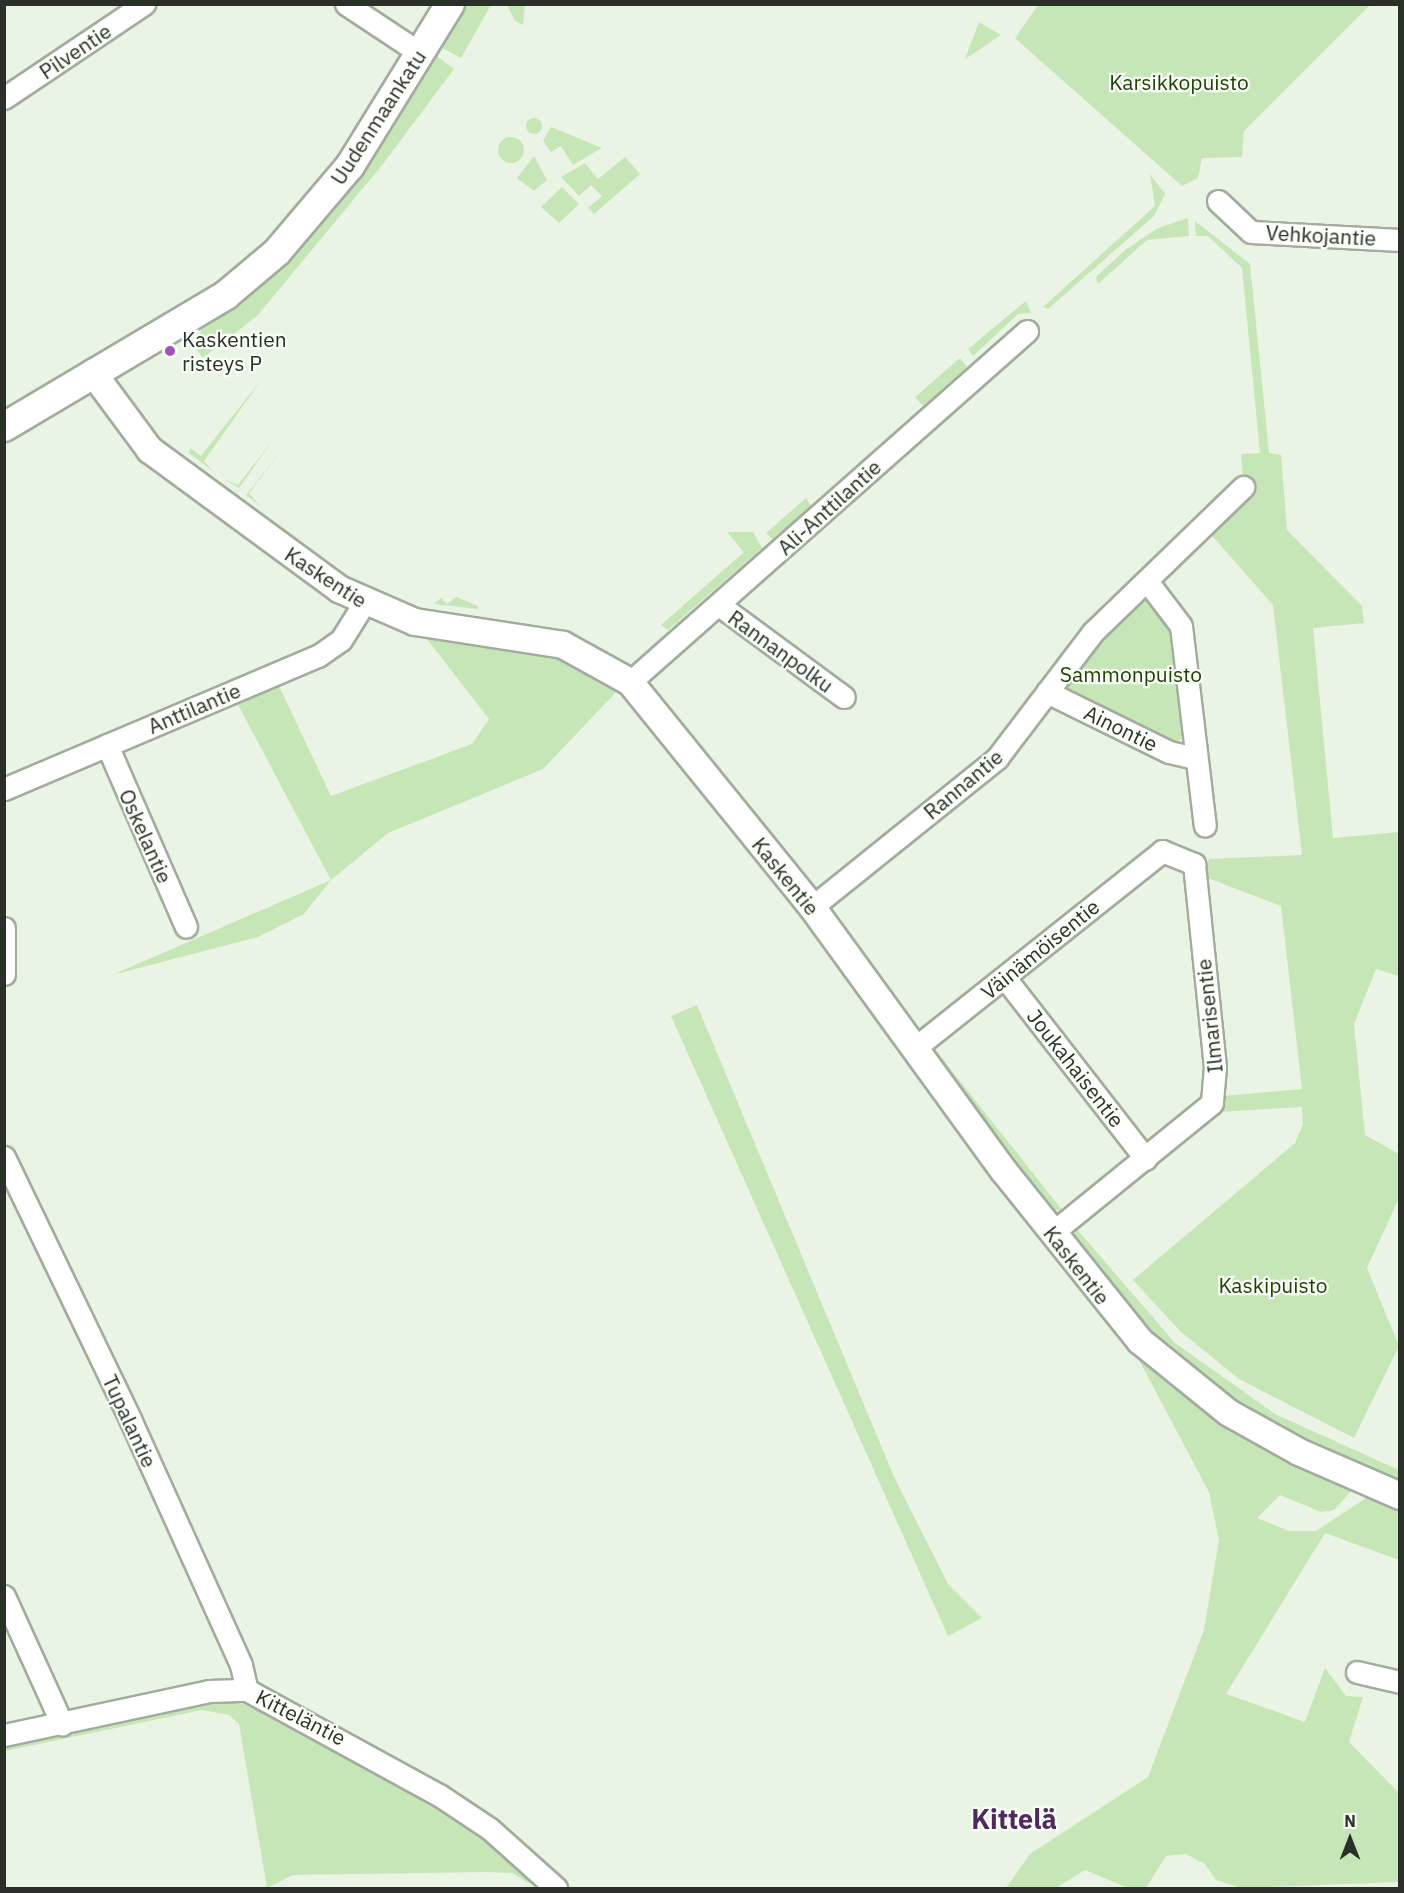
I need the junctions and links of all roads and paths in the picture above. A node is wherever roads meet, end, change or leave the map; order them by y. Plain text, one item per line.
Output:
1 (144, 4) edge
2 (346, 4) edge
3 (450, 4) edge
4 (420, 53) junction
5 (4, 98) edge
6 (1218, 201) dead end
7 (1400, 240) edge
8 (1027, 331) dead end
9 (93, 373) junction
10 (4, 427) edge
11 (1243, 487) dead end
12 (1147, 580) junction
13 (364, 603) junction
14 (718, 605) junction
15 (630, 682) junction
16 (1047, 692) junction
17 (844, 697) dead end
18 (107, 745) junction
19 (1196, 758) junction
20 (4, 789) edge
21 (1205, 826) dead end
22 (1162, 851) joint
23 (812, 907) junction
24 (186, 927) dead end
25 (4, 928) edge
26 (4, 974) edge
27 (1005, 978) junction
28 (916, 1047) junction
29 (4, 1157) edge
30 (1146, 1159) junction
31 (1052, 1233) junction
32 (1400, 1496) edge
33 (4, 1596) edge
34 (1357, 1672) dead end
35 (1400, 1682) edge
36 (247, 1690) junction
37 (62, 1724) junction
38 (4, 1735) edge
39 (556, 1888) edge

1 - 5 street, Pilventie
2 - 4 street
3 - 4 main road, Uudenmaankatu
4 - 9 main road, Uudenmaankatu
6 - 7 street, Vehkojantie
8 - 14 street, Ali-Anttilantie
9 - 10 main road, Uudenmaankatu
9 - 13 street, Kaskentie
11 - 12 street, Rannantie
12 - 16 street, Rannantie
12 - 19 street
13 - 15 street, Kaskentie
13 - 18 street, Anttilantie
14 - 15 street, Ali-Anttilantie
14 - 17 street, Rannanpolku
15 - 23 street, Kaskentie
16 - 19 street, Ainontie
16 - 23 street, Rannantie
18 - 20 street, Anttilantie
18 - 24 street, Oskelantie
19 - 21 street
22 - 27 street, Väinämöisentie
22 - 30 street, Ilmarisentie
23 - 28 street, Kaskentie
25 - 26 street
27 - 28 street, Väinämöisentie
27 - 30 street, Joukahaisentie
28 - 31 street, Kaskentie
29 - 36 street, Tupalantie
30 - 31 street, Ilmarisentie
31 - 32 street, Kaskentie
33 - 37 street
34 - 35 street
36 - 37 street, Kitteläntie
36 - 39 street, Kitteläntie
37 - 38 street, Kitteläntie

